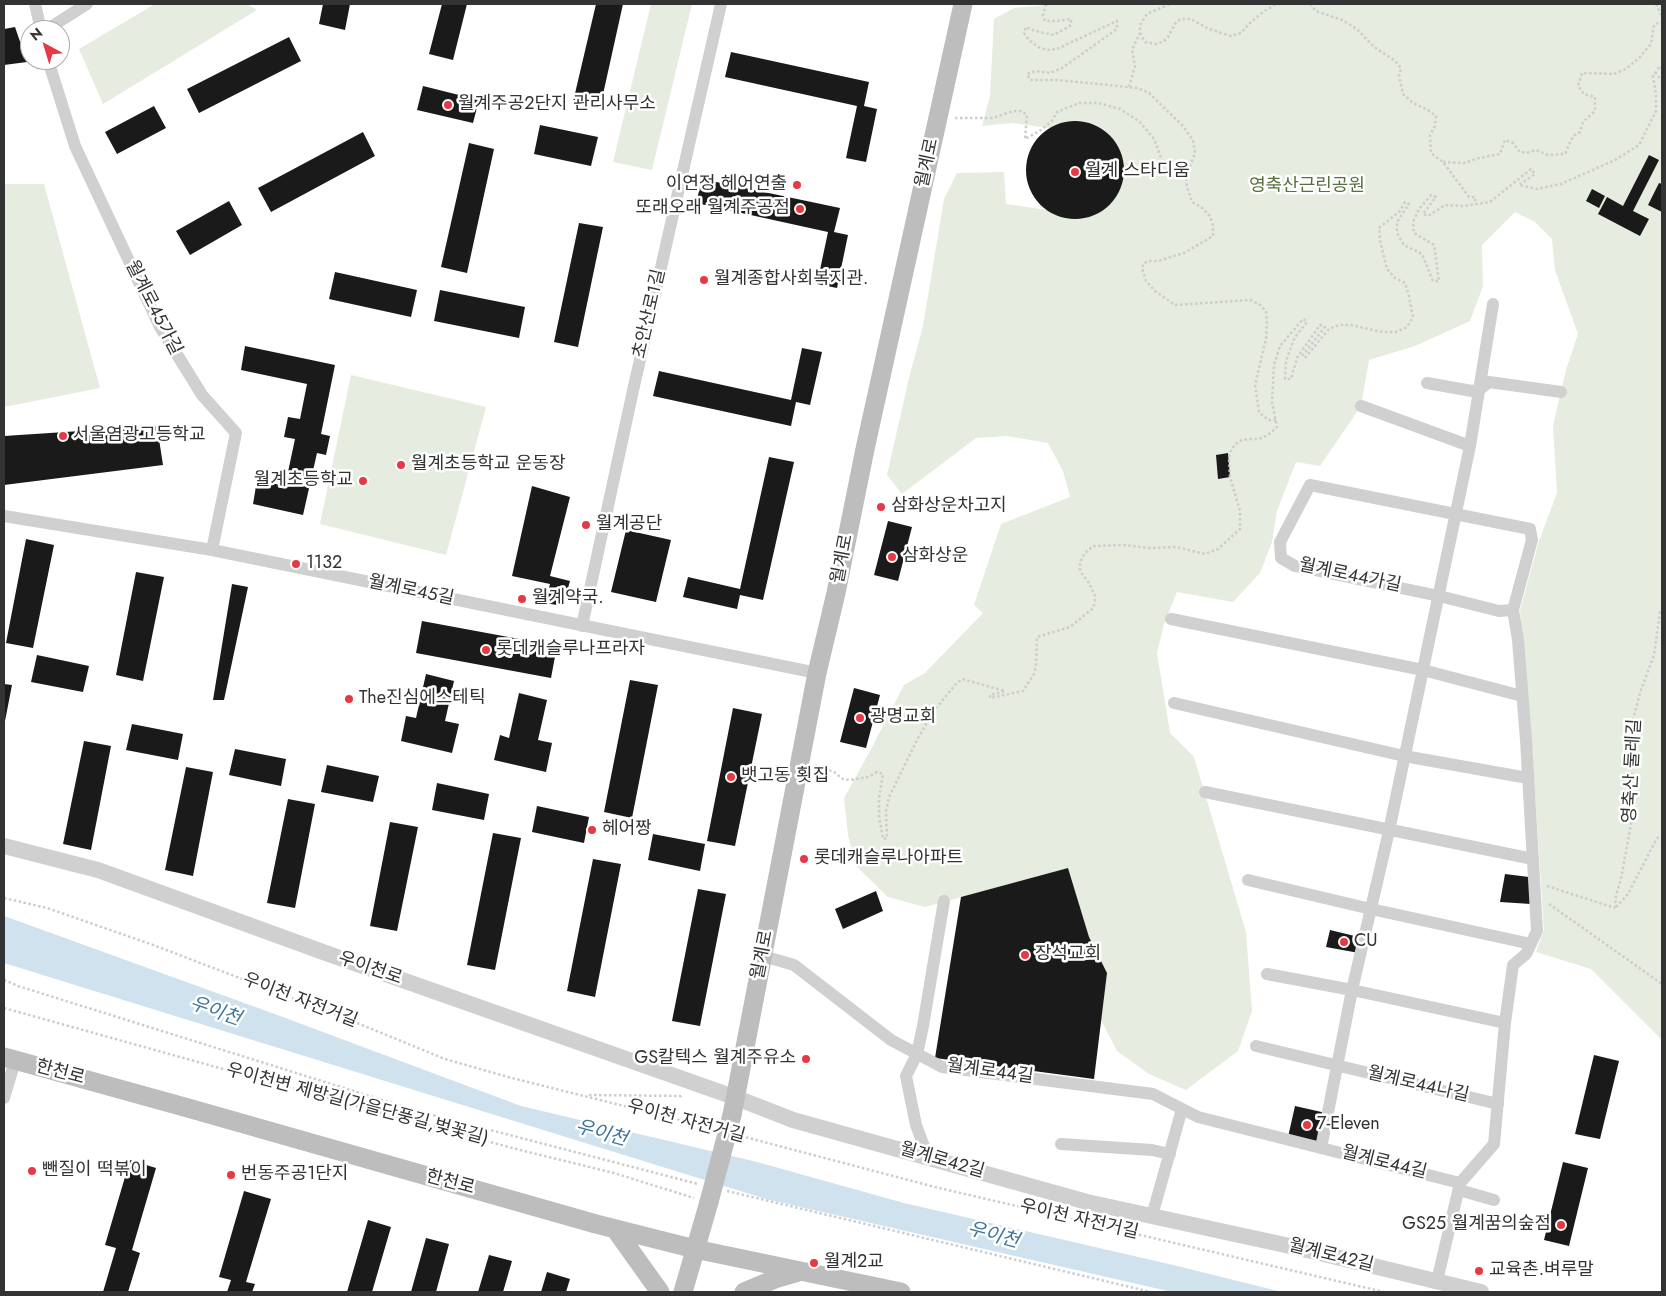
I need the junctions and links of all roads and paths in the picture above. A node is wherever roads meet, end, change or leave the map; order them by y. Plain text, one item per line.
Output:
1 (35, 4) edge
2 (87, 4) edge
3 (721, 4) edge
4 (964, 4) edge
5 (1046, 4) edge
6 (1170, 4) edge
7 (1281, 4) edge
8 (1310, 4) edge
9 (1656, 4) edge
10 (1662, 16) edge
11 (39, 20) edge
12 (62, 20) edge
13 (1662, 21) edge
14 (1140, 33) junction
15 (1662, 68) edge
16 (51, 70) edge
17 (1655, 72) junction
18 (1662, 81) edge
19 (1129, 87) junction
20 (950, 118) dead end
21 (1443, 162) junction
22 (1186, 176) junction
23 (1476, 204) junction
24 (1493, 304) dead end
25 (1427, 382) dead end
26 (1479, 390) junction
27 (1561, 392) dead end
28 (1361, 406) dead end
29 (1276, 420) junction
30 (1470, 446) junction
31 (1456, 514) junction
32 (4, 516) edge
33 (212, 550) junction
34 (1438, 596) junction
35 (1662, 609) edge
36 (1513, 610) junction
37 (1171, 619) dead end
38 (582, 626) junction
39 (1423, 670) junction
40 (817, 673) junction
41 (1522, 696) junction
42 (1174, 703) dead end
43 (1404, 756) junction
44 (809, 764) dead end
45 (1528, 778) junction
46 (1204, 792) dead end
47 (1389, 831) junction
48 (1662, 838) edge
49 (4, 846) edge
50 (1533, 859) junction
51 (1248, 880) dead end
52 (1535, 888) junction
53 (4, 898) edge
54 (944, 901) dead end
55 (1615, 908) junction
56 (1371, 909) junction
57 (1531, 944) junction
58 (763, 956) junction
59 (1267, 974) dead end
60 (4, 980) edge
61 (1662, 984) edge
62 (1352, 990) junction
63 (4, 1008) edge
64 (1505, 1023) junction
65 (1256, 1046) dead end
66 (917, 1054) junction
67 (9, 1059) edge
68 (1337, 1066) junction
69 (687, 1081) junction
70 (585, 1095) junction
71 (4, 1098) edge
72 (1498, 1104) junction
73 (733, 1106) junction
74 (1182, 1109) junction
75 (720, 1130) dead end
76 (739, 1136) dead end
77 (1061, 1144) dead end
78 (1321, 1148) junction
79 (1170, 1154) junction
80 (928, 1157) junction
81 (701, 1184) dead end
82 (1460, 1186) junction
83 (715, 1196) junction
84 (1494, 1200) dead end
85 (1152, 1216) junction
86 (615, 1229) junction
87 (695, 1249) junction
88 (802, 1272) junction
89 (1437, 1282) junction
90 (660, 1292) edge
91 (683, 1292) edge
92 (744, 1292) edge
93 (900, 1292) edge
94 (1151, 1292) edge
95 (1384, 1292) edge
96 (1481, 1292) edge

1 - 11 street
2 - 12 street
3 - 38 street, 초안산로1길
4 - 40 main road, 월계로
5 - 19 path
6 - 14 path
7 - 14 path
8 - 21 path
9 - 10 path
13 - 21 path
14 - 19 path
15 - 17 path
16 - 33 street, 월계로45가길
17 - 18 path
17 - 23 path
19 - 22 path
20 - 22 path
21 - 23 path
22 - 29 path
23 - 29 path
24 - 26 street
25 - 26 street
26 - 27 street
26 - 30 street
28 - 30 street
29 - 44 path
30 - 31 street
31 - 34 street
31 - 34 street, 월계로44가길
31 - 36 street
32 - 33 street, 월계로45길
33 - 38 street, 월계로45길
34 - 36 street
34 - 39 street
35 - 55 path, 영축산 둘레길
36 - 41 street
37 - 39 street
38 - 40 street, 월계로45길
39 - 41 street
39 - 43 street
40 - 58 main road, 월계로
41 - 45 street
42 - 43 street
43 - 45 street
43 - 47 street
45 - 50 street
46 - 47 street
47 - 50 street
47 - 56 street
48 - 55 path, 영축산 둘레길
49 - 69 street, 우이천로
50 - 52 street
51 - 56 street
52 - 55 path
52 - 57 street
52 - 61 path
53 - 70 path, 우이천 자전거길
54 - 66 street
56 - 57 street
56 - 62 street
57 - 64 street
58 - 66 street, 월계로44길
58 - 73 main road, 월계로
59 - 62 street
60 - 81 path
62 - 64 street
62 - 68 street
63 - 83 path, 우이천변 제방길(가을단풍길,벚꽃길)
64 - 72 street
65 - 68 street
66 - 74 street, 월계로44길
66 - 80 street
67 - 71 street
67 - 86 main road, 한천로
68 - 72 street, 월계로44나길
68 - 78 street
69 - 70 path
69 - 73 street, 우이천로
70 - 75 path, 우이천 자전거길
72 - 82 street
73 - 80 street, 월계로42길
73 - 83 main road, 월계로, bridge
74 - 78 street, 월계로44길
74 - 79 street
76 - 95 path, 우이천 자전거길
77 - 79 street
78 - 82 street, 월계로44길
79 - 85 street
80 - 85 street, 월계로42길
82 - 84 street, 월계로44길
82 - 89 street
83 - 87 main road
83 - 94 path
85 - 89 street, 월계로42길
86 - 87 main road, 한천로
86 - 90 main road
87 - 88 main road, 한천로
87 - 91 main road
88 - 92 main road
88 - 93 main road, 한천로
89 - 96 street, 월계로42길

